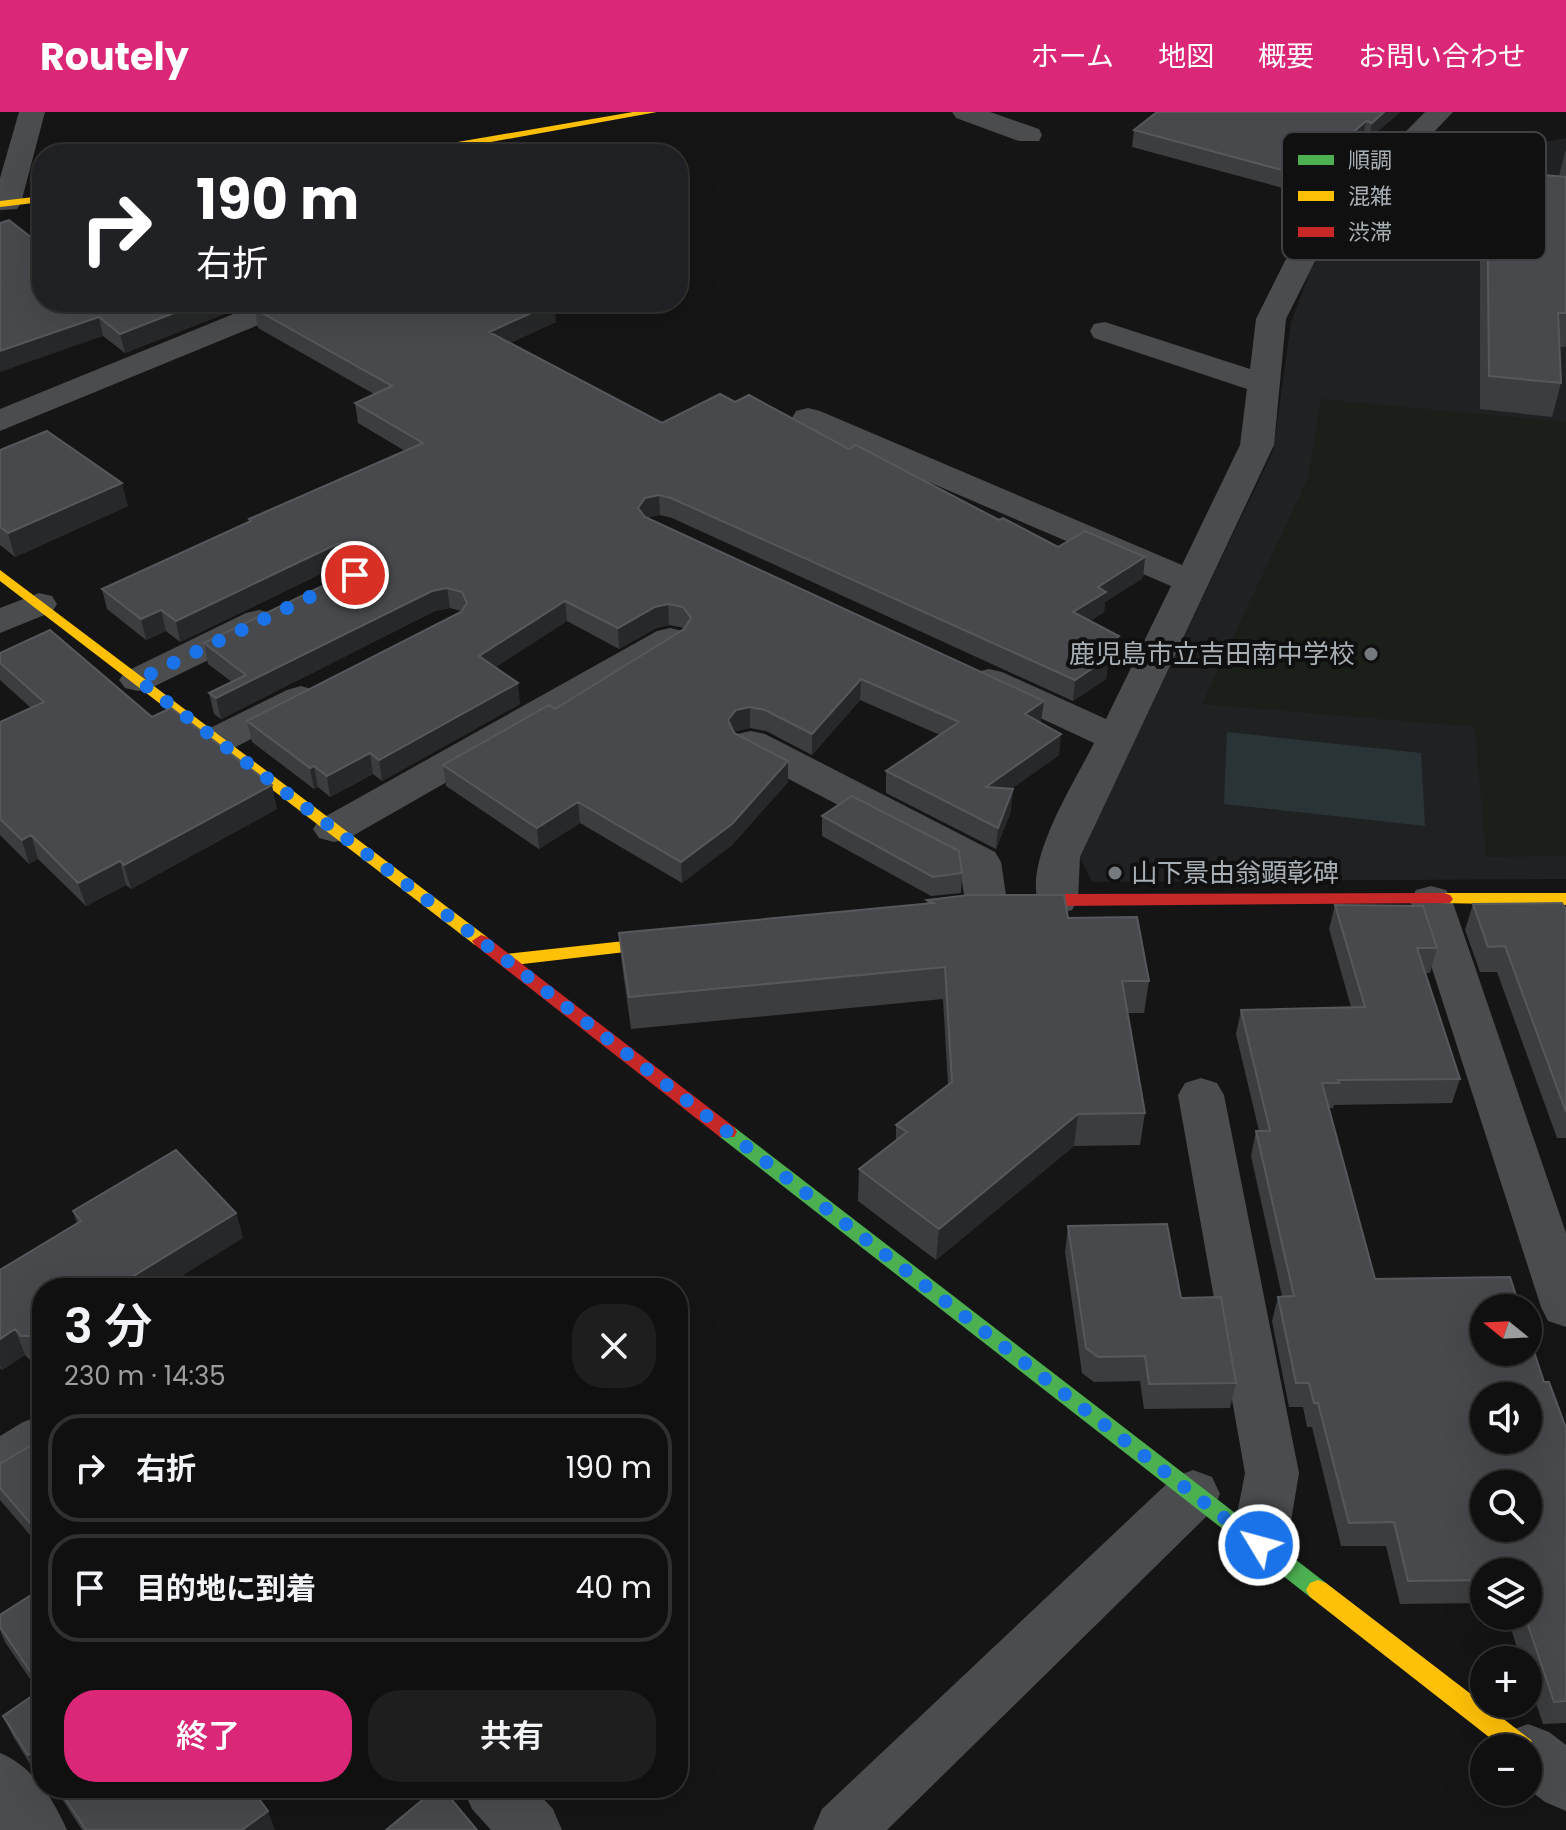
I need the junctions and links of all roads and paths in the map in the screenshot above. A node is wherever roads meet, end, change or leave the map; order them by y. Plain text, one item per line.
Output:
1 (32, 112) edge
2 (965, 112) edge
3 (1440, 112) edge
4 (636, 114) edge
5 (1420, 132) edge
6 (1029, 135) dead end
7 (463, 144) edge
8 (32, 200) edge
9 (3, 204) edge
10 (1301, 260) edge
11 (265, 312) edge
12 (1105, 331) dead end
13 (1264, 384) junction
14 (808, 418) dead end
15 (0, 421) edge
16 (0, 574) edge
17 (1191, 582) junction
18 (39, 604) junction
19 (287, 608) edge
20 (0, 622) edge
21 (670, 639) edge
22 (958, 666) edge
23 (138, 680) junction
24 (326, 685) edge
25 (1115, 738) junction
26 (218, 740) junction
27 (751, 743) edge
28 (334, 829) junction
29 (1566, 899) edge
30 (1057, 900) junction
31 (1431, 900) junction
32 (979, 909) joint
33 (692, 940) edge
34 (506, 960) junction
35 (1201, 1095) dead end
36 (1566, 1307) edge
37 (32, 1444) edge
38 (0, 1464) edge
39 (1193, 1494) junction
40 (1259, 1545) junction
41 (1504, 1734) edge
42 (1542, 1763) edge
43 (0, 1782) edge
44 (1566, 1782) edge
45 (502, 1798) edge
46 (36, 1830) edge
47 (531, 1830) edge
48 (844, 1830) edge

1 - 9 street
2 - 6 street
3 - 5 street
4 - 7 street
8 - 9 street
10 - 13 street
11 - 15 street
12 - 13 street
13 - 17 street
14 - 17 street
16 - 18 street
17 - 25 street
18 - 20 street
18 - 23 street
19 - 23 street
21 - 28 street
22 - 25 street
23 - 26 street
24 - 26 street
25 - 30 street
26 - 28 street
27 - 32 street
28 - 34 street
29 - 31 street
30 - 31 street
30 - 32 street
31 - 36 street
33 - 34 street
34 - 39 street
35 - 40 street
37 - 38 street
39 - 40 street
39 - 48 street
40 - 41 street
42 - 44 street
43 - 46 street
45 - 47 street

